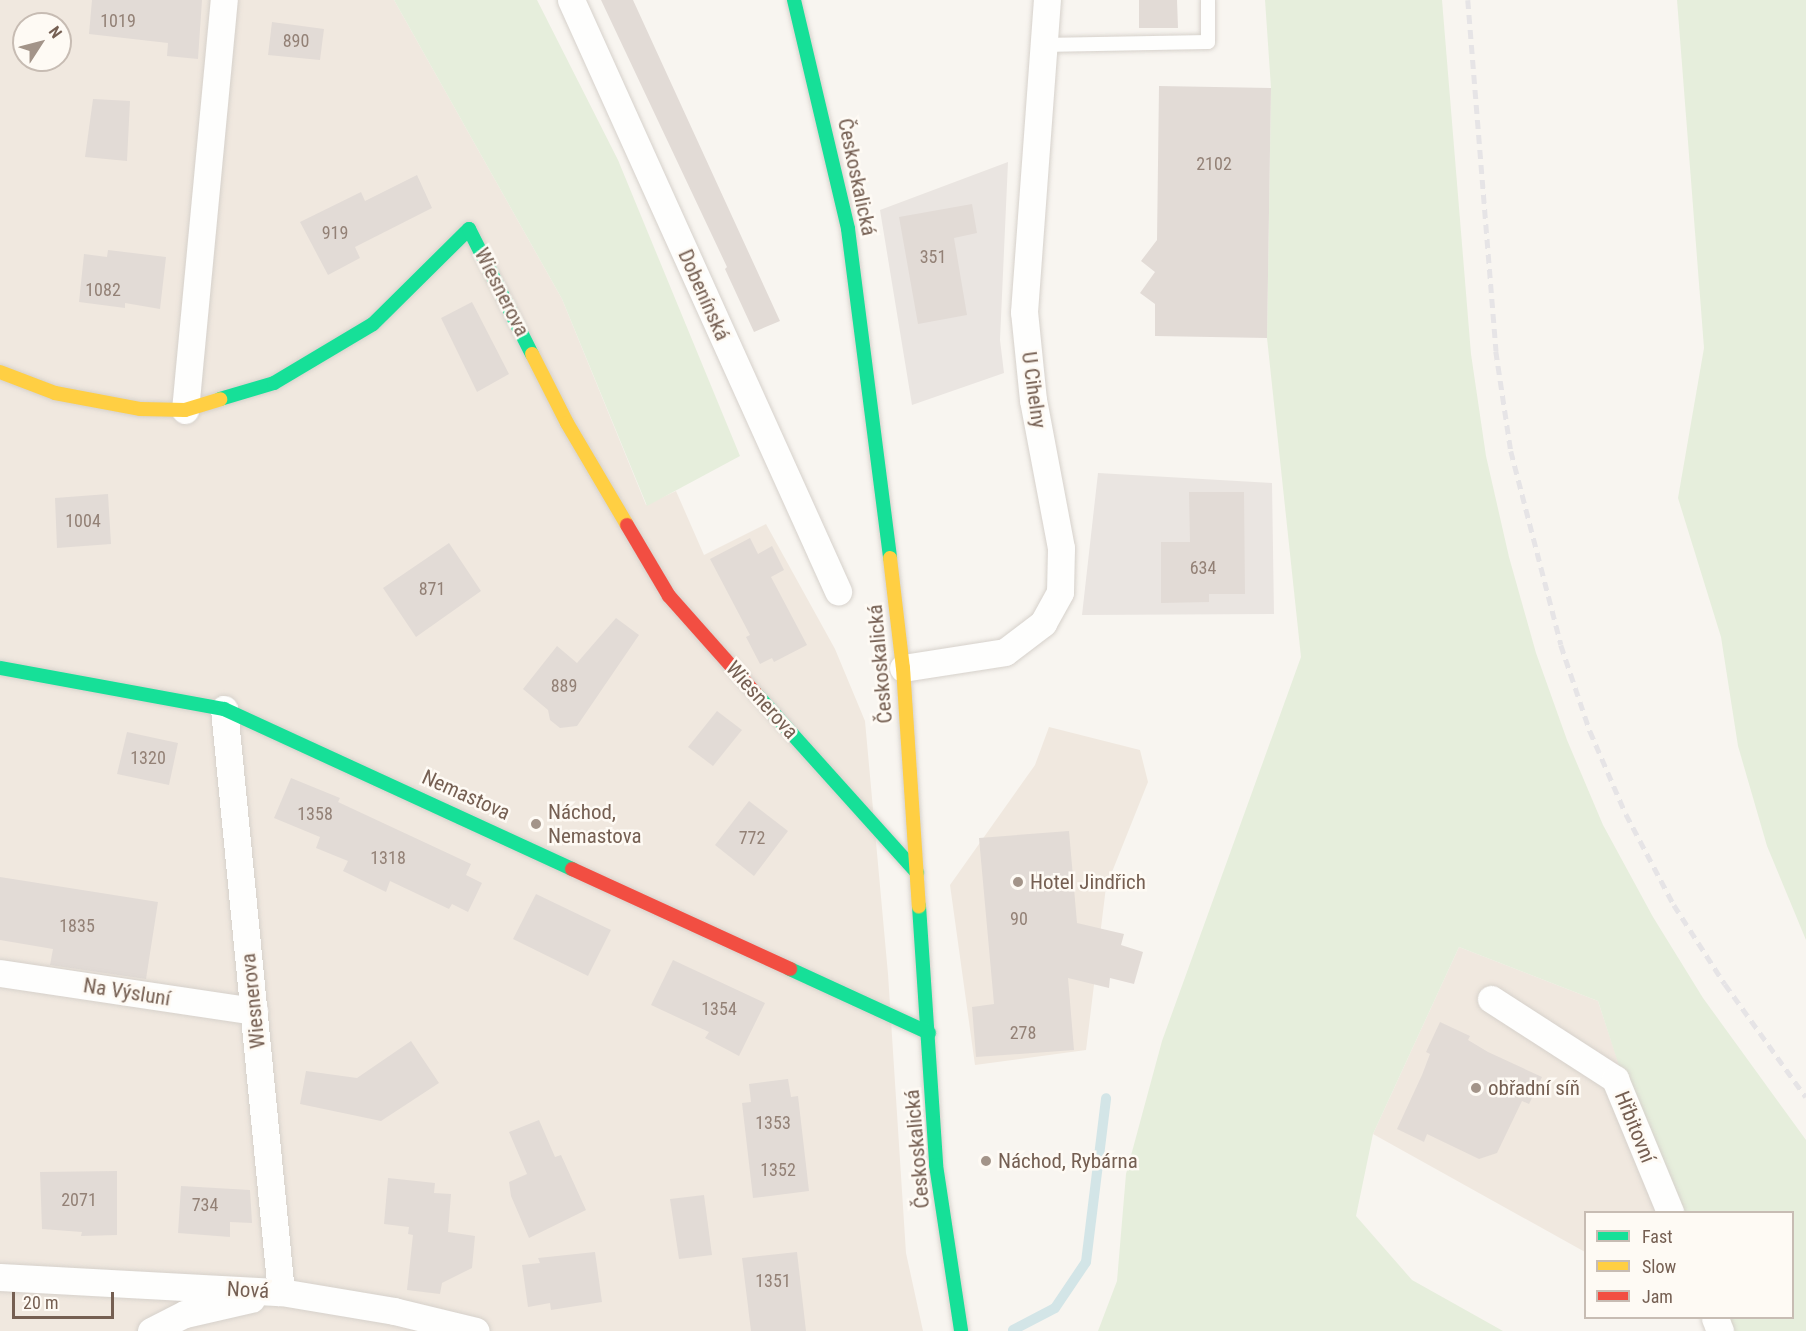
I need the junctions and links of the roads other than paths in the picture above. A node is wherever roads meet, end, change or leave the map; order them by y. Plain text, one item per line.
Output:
1 (224, 0) edge
2 (571, 0) edge
3 (794, 0) edge
4 (1047, 0) edge
5 (1208, 0) edge
6 (1042, 45) junction
7 (0, 372) edge
8 (185, 410) junction
9 (838, 591) dead end
10 (903, 668) junction
11 (0, 669) edge
12 (224, 709) junction
13 (916, 873) junction
14 (0, 973) edge
15 (1491, 999) dead end
16 (254, 1011) junction
17 (930, 1033) junction
18 (1670, 1211) edge
19 (0, 1276) edge
20 (281, 1292) junction
21 (151, 1331) edge
22 (476, 1331) edge
23 (961, 1331) edge

1 - 8 street
2 - 9 street, Dobenínská
3 - 10 street, Českoskalická
4 - 6 street, U Cihelny
5 - 6 lane
6 - 10 street, U Cihelny
7 - 8 street
8 - 13 street, Wiesnerova
10 - 13 street, Českoskalická
11 - 12 street, Nemastova
12 - 16 street, Wiesnerova
12 - 17 street, Nemastova
13 - 17 street, Českoskalická
14 - 16 street, Na Výsluní
15 - 18 street, Hřbitovní
16 - 20 street, Wiesnerova
17 - 23 street, Českoskalická
19 - 20 street, Nová
20 - 21 street
20 - 22 street, Nová

